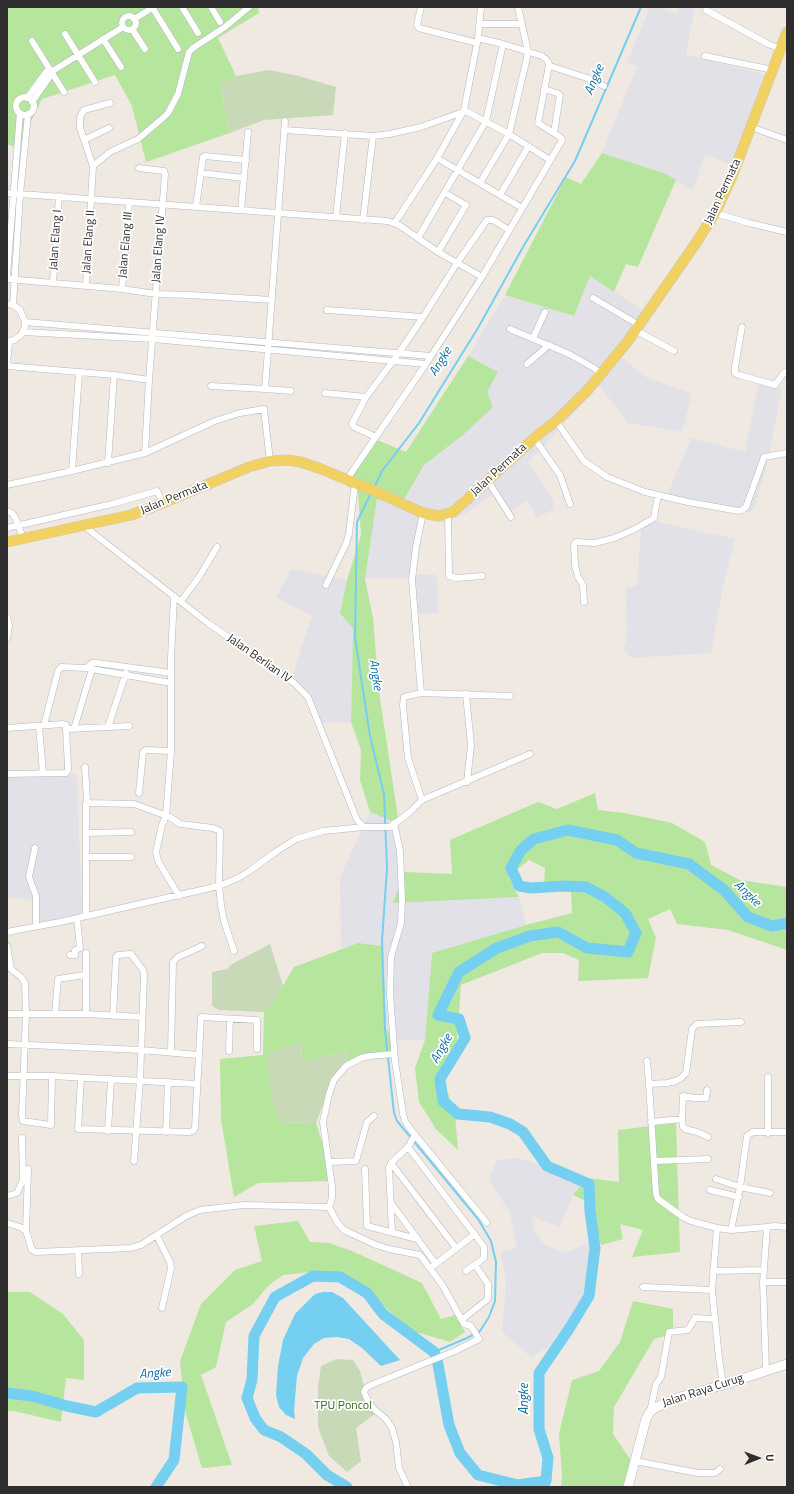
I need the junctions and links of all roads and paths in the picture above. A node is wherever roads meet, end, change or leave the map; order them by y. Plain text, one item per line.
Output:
1 (153, 7) edge
2 (182, 7) edge
3 (211, 7) edge
4 (249, 7) edge
5 (421, 7) edge
6 (481, 7) edge
7 (518, 7) edge
8 (706, 10) dead end
9 (134, 19) junction
10 (220, 22) dead end
11 (480, 24) junction
12 (521, 24) junction
13 (123, 27) junction
14 (132, 29) junction
15 (787, 32) edge
16 (198, 33) dead end
17 (65, 34) dead end
18 (103, 39) junction
19 (32, 41) dead end
20 (478, 41) junction
21 (503, 44) junction
22 (145, 49) dead end
23 (178, 49) dead end
24 (781, 49) junction
25 (528, 52) junction
26 (78, 55) junction
27 (704, 56) dead end
28 (549, 65) junction
29 (121, 67) dead end
30 (773, 70) junction
31 (51, 72) junction
32 (95, 82) dead end
33 (604, 86) dead end
34 (544, 89) junction
35 (64, 92) dead end
36 (30, 100) junction
37 (110, 103) dead end
38 (464, 111) junction
39 (20, 113) junction
40 (28, 114) junction
41 (285, 121) dead end
42 (486, 121) junction
43 (751, 127) junction
44 (109, 128) dead end
45 (284, 130) junction
46 (248, 132) dead end
47 (345, 133) junction
48 (554, 133) junction
49 (509, 134) junction
50 (373, 136) junction
51 (84, 140) junction
52 (787, 140) edge
53 (528, 147) junction
54 (437, 158) junction
55 (246, 160) junction
56 (550, 160) junction
57 (93, 166) junction
58 (139, 168) dead end
59 (458, 170) junction
60 (201, 173) junction
61 (244, 178) junction
62 (480, 183) junction
63 (7, 192) edge
64 (17, 193) junction
65 (445, 193) junction
66 (500, 195) junction
67 (59, 196) junction
68 (92, 198) junction
69 (129, 202) junction
70 (162, 204) junction
71 (196, 207) junction
72 (522, 208) junction
73 (241, 210) junction
74 (277, 213) junction
75 (715, 213) junction
76 (336, 217) junction
77 (363, 220) junction
78 (394, 223) junction
79 (509, 230) junction
80 (787, 232) edge
81 (418, 238) junction
82 (438, 252) junction
83 (457, 263) junction
84 (7, 276) edge
85 (482, 276) junction
86 (7, 279) edge
87 (14, 280) junction
88 (53, 284) junction
89 (86, 286) junction
90 (122, 289) junction
91 (156, 294) junction
92 (593, 298) dead end
93 (272, 300) junction
94 (10, 305) edge
95 (327, 310) dead end
96 (545, 312) dead end
97 (423, 317) junction
98 (25, 322) junction
99 (637, 327) junction
100 (742, 327) dead end
101 (510, 329) dead end
102 (23, 332) junction
103 (154, 332) junction
104 (532, 338) junction
105 (153, 339) junction
106 (8, 342) edge
107 (268, 342) junction
108 (549, 345) junction
109 (268, 349) junction
110 (674, 351) dead end
111 (399, 353) junction
112 (431, 356) junction
113 (393, 361) junction
114 (426, 364) junction
115 (527, 364) dead end
116 (7, 365) edge
117 (787, 371) edge
118 (79, 373) junction
119 (601, 374) junction
120 (114, 376) junction
121 (149, 380) junction
122 (211, 386) dead end
123 (265, 389) junction
124 (291, 391) dead end
125 (325, 393) dead end
126 (366, 397) junction
127 (556, 421) junction
128 (376, 437) junction
129 (534, 438) junction
130 (145, 453) junction
131 (787, 453) edge
132 (270, 461) junction
133 (108, 463) junction
134 (72, 471) junction
135 (488, 481) junction
136 (355, 483) junction
137 (7, 485) edge
138 (658, 495) junction
139 (163, 503) junction
140 (570, 504) dead end
141 (7, 511) edge
142 (67, 514) junction
143 (423, 514) junction
144 (448, 514) junction
145 (511, 517) dead end
146 (18, 526) junction
147 (84, 526) junction
148 (7, 528) edge
149 (67, 530) junction
150 (24, 538) junction
151 (7, 542) edge
152 (217, 547) dead end
153 (482, 576) dead end
154 (326, 585) dead end
155 (174, 596) junction
156 (181, 601) junction
157 (584, 602) dead end
158 (7, 617) edge
159 (7, 638) edge
160 (128, 667) junction
161 (89, 669) junction
162 (171, 673) junction
163 (126, 676) junction
164 (172, 682) junction
165 (421, 693) junction
166 (466, 694) junction
167 (510, 696) dead end
168 (41, 726) junction
169 (129, 726) dead end
170 (108, 727) junction
171 (7, 728) edge
172 (66, 729) junction
173 (74, 729) junction
174 (171, 751) junction
175 (530, 754) dead end
176 (85, 767) dead end
177 (43, 773) junction
178 (7, 774) edge
179 (466, 782) junction
180 (139, 793) dead end
181 (422, 800) junction
182 (131, 808) dead end
183 (166, 816) junction
184 (392, 825) junction
185 (364, 827) junction
186 (131, 832) dead end
187 (86, 833) junction
188 (35, 848) dead end
189 (86, 857) junction
190 (131, 857) dead end
191 (220, 886) junction
192 (178, 896) junction
193 (86, 916) junction
194 (77, 918) junction
195 (36, 926) junction
196 (7, 932) edge
197 (7, 946) edge
198 (202, 946) dead end
199 (234, 951) dead end
200 (86, 953) dead end
201 (70, 955) dead end
202 (86, 975) junction
203 (7, 1014) edge
204 (26, 1014) junction
205 (55, 1014) junction
206 (86, 1014) junction
207 (113, 1016) junction
208 (142, 1017) junction
209 (230, 1019) junction
210 (741, 1022) dead end
211 (7, 1044) edge
212 (25, 1045) junction
213 (257, 1049) dead end
214 (141, 1050) junction
215 (229, 1051) dead end
216 (171, 1052) junction
217 (198, 1054) junction
218 (394, 1054) junction
219 (647, 1061) dead end
220 (7, 1076) edge
221 (23, 1076) junction
222 (52, 1076) junction
223 (768, 1077) dead end
224 (81, 1078) junction
225 (111, 1079) junction
226 (140, 1080) junction
227 (168, 1082) junction
228 (197, 1084) junction
229 (649, 1084) junction
230 (707, 1090) dead end
231 (374, 1116) dead end
232 (682, 1119) junction
233 (651, 1122) junction
234 (108, 1131) junction
235 (136, 1132) junction
236 (166, 1132) junction
237 (787, 1132) edge
238 (768, 1133) junction
239 (708, 1137) dead end
240 (22, 1138) dead end
241 (412, 1140) junction
242 (708, 1159) dead end
243 (134, 1161) dead end
244 (655, 1161) junction
245 (329, 1162) junction
246 (391, 1163) junction
247 (28, 1169) dead end
248 (365, 1169) dead end
249 (716, 1179) dead end
250 (740, 1187) junction
251 (710, 1190) dead end
252 (770, 1193) dead end
253 (7, 1196) edge
254 (739, 1197) junction
255 (390, 1204) junction
256 (329, 1207) junction
257 (7, 1223) edge
258 (487, 1223) dead end
259 (767, 1227) junction
260 (787, 1227) edge
261 (717, 1228) junction
262 (731, 1230) junction
263 (26, 1231) junction
264 (392, 1232) junction
265 (475, 1234) junction
266 (157, 1236) junction
267 (417, 1239) junction
268 (456, 1248) junction
269 (78, 1251) junction
270 (475, 1265) junction
271 (764, 1270) junction
272 (713, 1271) junction
273 (466, 1272) dead end
274 (79, 1274) dead end
275 (763, 1282) junction
276 (787, 1282) edge
277 (643, 1287) dead end
278 (712, 1290) junction
279 (162, 1308) dead end
280 (464, 1318) dead end
281 (715, 1319) junction
282 (787, 1364) edge
283 (766, 1371) junction
284 (723, 1385) junction
285 (650, 1412) junction
286 (635, 1461) junction
287 (720, 1469) dead end
288 (408, 1487) edge
289 (628, 1487) edge

1 - 9 street
1 - 23 street
2 - 16 street
3 - 10 street
4 - 57 street
5 - 20 street
6 - 11 street
7 - 12 street
8 - 24 street
9 - 13 street
9 - 14 street
11 - 12 street
11 - 20 street
12 - 25 street
13 - 14 street
13 - 18 street
14 - 22 street
15 - 24 main road, Jalan Permata
17 - 26 street
18 - 26 street
18 - 29 street
19 - 31 street
20 - 21 street
20 - 38 street
21 - 25 street
21 - 42 street
24 - 30 main road, Jalan Permata
25 - 28 street
25 - 49 street
26 - 31 street
26 - 32 street
27 - 30 street
28 - 33 street
28 - 34 street
30 - 43 main road, Jalan Permata
31 - 35 street
31 - 36 street
34 - 48 street
34 - 48 street
36 - 39 street
36 - 40 street
37 - 51 street
38 - 42 street
38 - 50 street
38 - 54 street
39 - 40 street
39 - 64 street
40 - 64 street
41 - 45 street
42 - 49 street
42 - 59 street
43 - 52 street
43 - 75 main road, Jalan Permata
44 - 51 street
45 - 47 street
45 - 74 street
46 - 55 street
47 - 50 street
47 - 76 street
48 - 56 street
49 - 53 street
49 - 62 street
50 - 77 street
51 - 57 street
53 - 56 street
53 - 66 street
54 - 59 street
54 - 78 street
55 - 60 street
55 - 61 street
56 - 72 street
57 - 68 street, Jalan Elang II
58 - 70 street, Jalan Elang IV
59 - 62 street
59 - 65 street
60 - 61 street
60 - 71 street
61 - 73 street
62 - 66 street
63 - 64 street
64 - 67 street
64 - 84 street
64 - 87 street
65 - 81 street
65 - 82 street
66 - 72 street
67 - 68 street
67 - 88 street, Jalan Elang I
68 - 69 street
68 - 89 street, Jalan Elang II
69 - 70 street
69 - 90 street, Jalan Elang III
70 - 71 street
70 - 91 street, Jalan Elang IV
71 - 73 street
72 - 79 street
73 - 74 street
74 - 76 street
74 - 93 street
75 - 80 street
75 - 99 main road, Jalan Permata
76 - 77 street
77 - 78 street
78 - 81 street
79 - 83 street
79 - 85 street
81 - 82 street
82 - 83 street
83 - 85 street
83 - 97 street
85 - 112 street
86 - 87 street
87 - 88 street
87 - 94 street
88 - 89 street
89 - 90 street
90 - 91 street
91 - 93 street
91 - 103 street, Jalan Elang IV
92 - 99 street
93 - 107 street
94 - 98 street
95 - 97 street
96 - 104 street
97 - 111 street
98 - 102 street
98 - 103 street
99 - 110 street
99 - 119 main road, Jalan Permata
100 - 117 street
101 - 104 street
102 - 105 street
102 - 106 street
103 - 105 street, Jalan Elang IV
103 - 107 street
104 - 108 street
105 - 109 street
105 - 121 street, Jalan Elang IV
106 - 116 street
107 - 109 street
107 - 111 street
108 - 115 street
108 - 119 street
109 - 113 street
109 - 123 street
111 - 112 street
111 - 113 street
112 - 114 street
113 - 114 street
113 - 126 street
114 - 128 street
116 - 118 street
118 - 120 street
118 - 134 street
119 - 127 main road, Jalan Permata
120 - 121 street
120 - 133 street
121 - 130 street, Jalan Elang IV
122 - 123 street
123 - 124 street
125 - 126 street
126 - 128 street
127 - 129 main road, Jalan Permata
127 - 138 street
128 - 136 street
129 - 135 main road, Jalan Permata
129 - 140 street
130 - 132 street
130 - 133 street
131 - 138 street
132 - 136 main road, Jalan Permata
132 - 139 main road, Jalan Permata
133 - 134 street
134 - 137 street
135 - 144 main road, Jalan Permata
135 - 145 street
136 - 143 main road, Jalan Permata
136 - 154 street
138 - 157 street
139 - 142 street
139 - 147 main road, Jalan Permata
141 - 146 street
142 - 146 street
142 - 149 street
143 - 144 main road, Jalan Permata
143 - 165 street
144 - 153 street
146 - 148 street
146 - 150 street
147 - 149 main road, Jalan Permata
147 - 155 street, Jalan Berlian IV
149 - 150 main road, Jalan Permata
150 - 151 main road, Jalan Permata
152 - 156 street
155 - 156 street, Jalan Berlian IV
155 - 162 street
156 - 185 street, Jalan Berlian IV
158 - 159 street
160 - 161 street
160 - 162 street
160 - 163 street
161 - 163 street
161 - 168 street
161 - 173 street
162 - 164 street
163 - 164 street
163 - 170 street
164 - 174 street
165 - 166 street
165 - 181 street
166 - 167 street
166 - 179 street
168 - 171 street
168 - 172 street
168 - 177 street
169 - 170 street
170 - 173 street
172 - 173 street
172 - 177 street
174 - 180 street
174 - 183 street
175 - 179 street
176 - 183 street
177 - 178 street
179 - 181 street
181 - 184 street
182 - 187 street
183 - 191 street
183 - 192 street
184 - 185 street
184 - 218 street
185 - 191 street
186 - 187 street
187 - 189 street
188 - 195 street
189 - 190 street
189 - 193 street
191 - 192 street
191 - 199 street
192 - 193 street
193 - 194 street
194 - 195 street
194 - 201 street
195 - 196 street
197 - 204 street
198 - 216 street
200 - 202 street
202 - 205 street
202 - 206 street
203 - 204 street
204 - 205 street
204 - 212 street
205 - 206 street
206 - 207 street
207 - 208 street
207 - 208 street
208 - 214 street
209 - 213 street
209 - 215 street
209 - 217 street
210 - 229 street
211 - 212 street
212 - 214 street
212 - 221 street
214 - 216 street
214 - 226 street
216 - 217 street
217 - 228 street
218 - 241 street
218 - 245 street
219 - 229 street
220 - 221 street
221 - 222 street
221 - 222 street
222 - 224 street
223 - 238 street
224 - 225 street
224 - 234 street
225 - 226 street
225 - 234 street
226 - 227 street
226 - 235 street
227 - 228 street
227 - 236 street
228 - 236 street
229 - 233 street
230 - 232 street
231 - 245 street
232 - 233 street
232 - 239 street
233 - 244 street
234 - 235 street
235 - 236 street
235 - 243 street
237 - 238 street
238 - 250 street
240 - 253 street
241 - 246 street
241 - 258 street
241 - 265 street
242 - 244 street
244 - 261 street
245 - 256 street
246 - 255 street
246 - 268 street
247 - 263 street
248 - 264 street
249 - 250 street
250 - 252 street
250 - 254 street
251 - 254 street
254 - 262 street
255 - 264 street
255 - 267 street
256 - 266 street
256 - 288 street
257 - 263 street
259 - 260 street
259 - 262 street
259 - 271 street
261 - 262 street
261 - 272 street
263 - 269 street
264 - 267 street
265 - 268 street
265 - 270 street
266 - 269 street
266 - 279 street
267 - 268 street
269 - 274 street
270 - 273 street
270 - 280 street
271 - 272 street
271 - 275 street
272 - 278 street
275 - 276 street
275 - 283 street
277 - 278 street
278 - 281 street
281 - 284 street
281 - 285 street
282 - 283 main road, Jalan Raya Curug
283 - 284 main road, Jalan Raya Curug
284 - 285 main road, Jalan Raya Curug
285 - 286 main road, Jalan Raya Curug
286 - 287 street
286 - 289 main road, Jalan Raya Curug

